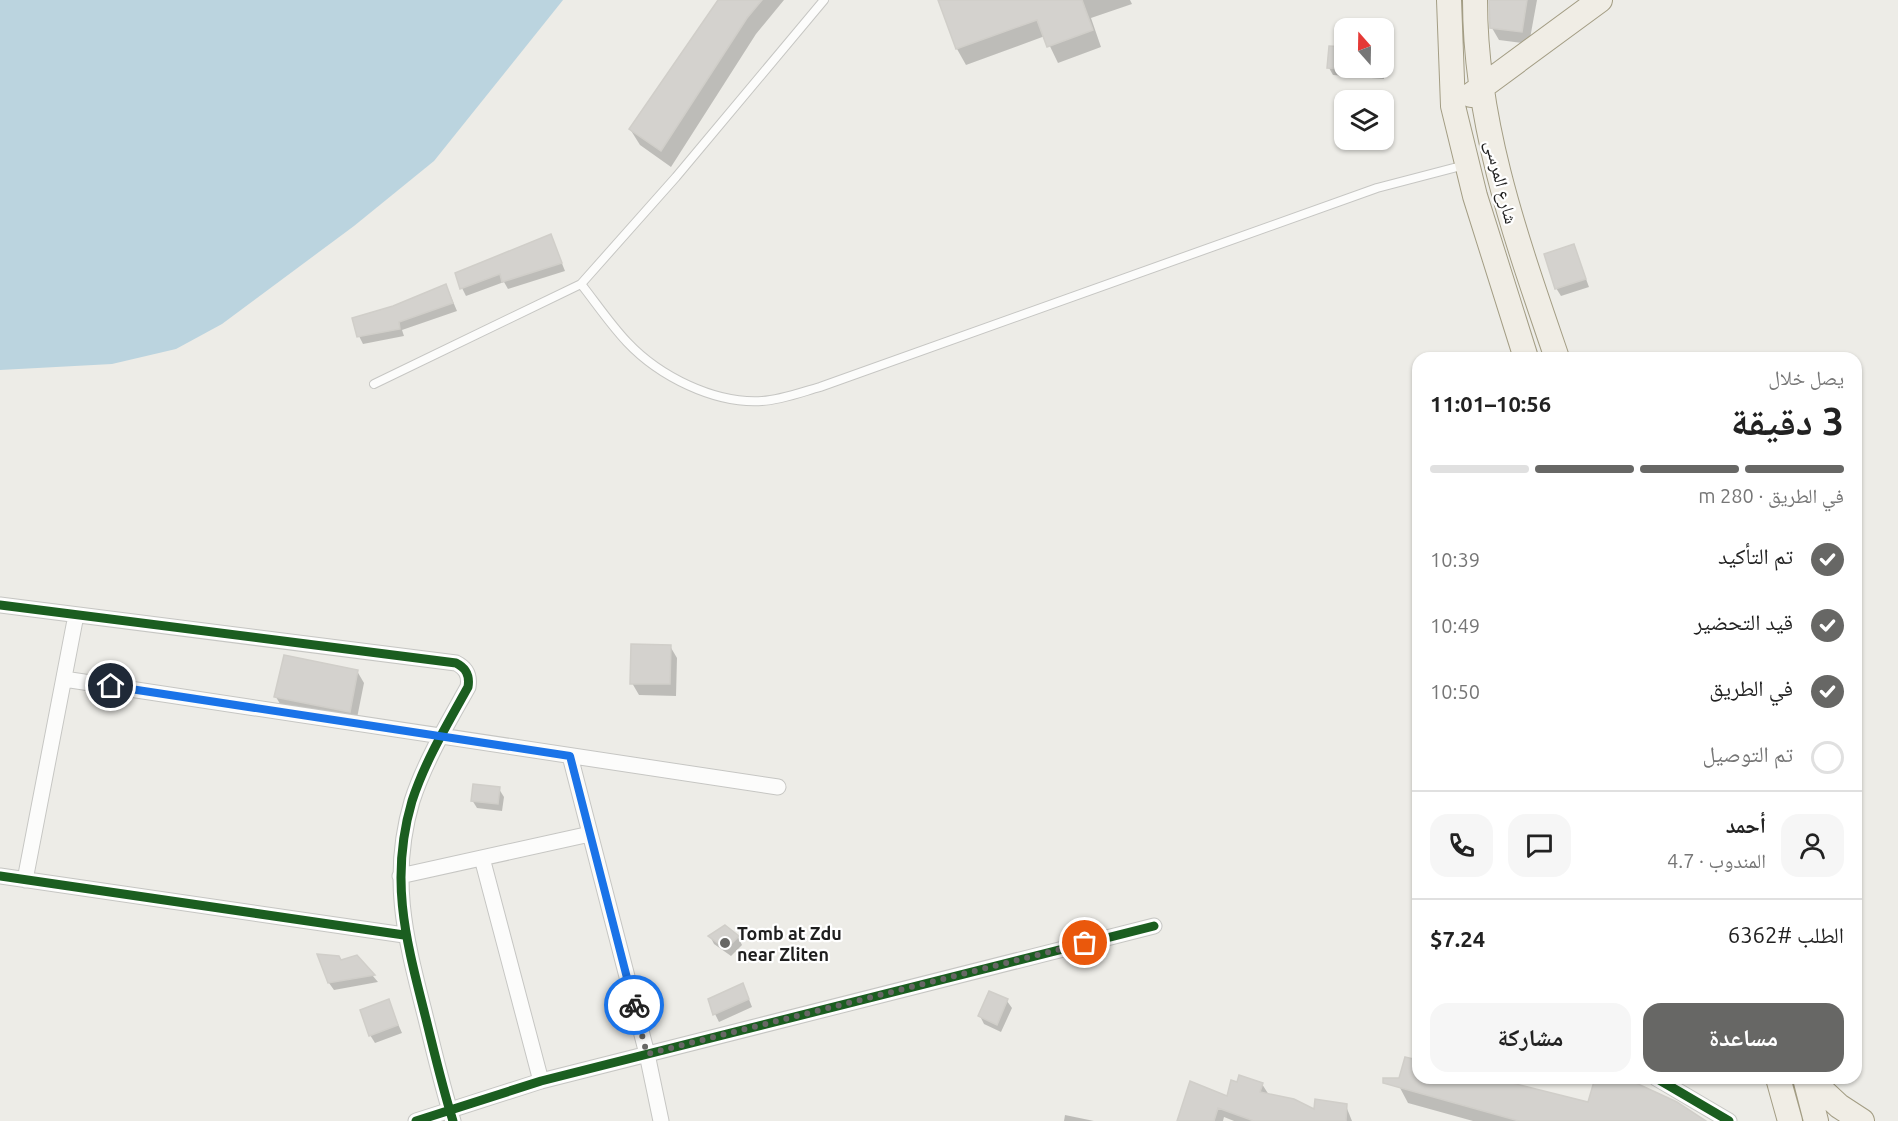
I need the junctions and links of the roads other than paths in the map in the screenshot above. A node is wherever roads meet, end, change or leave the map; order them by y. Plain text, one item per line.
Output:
1 (824, 0) edge
2 (1449, 0) edge
3 (1475, 0) edge
4 (1600, 0) edge
5 (1481, 89) junction
6 (1453, 106) junction
7 (1466, 165) junction
8 (581, 284) junction
9 (1524, 352) edge
10 (1555, 352) edge
11 (374, 384) dead end
12 (0, 605) edge
13 (76, 615) junction
14 (64, 679) junction
15 (441, 736) junction
16 (570, 756) junction
17 (778, 787) dead end
18 (590, 834) junction
19 (482, 858) junction
20 (0, 876) edge
21 (400, 876) junction
22 (25, 880) junction
23 (1154, 926) dead end
24 (404, 935) junction
25 (647, 1054) junction
26 (541, 1081) junction
27 (1666, 1084) edge
28 (1780, 1084) edge
29 (1808, 1084) edge
30 (1814, 1084) edge
31 (451, 1116) edge
32 (416, 1121) edge
33 (661, 1121) edge
34 (1729, 1121) edge
35 (1790, 1121) edge
36 (1816, 1121) edge
37 (1862, 1121) edge

1 - 8 lane
2 - 6 main road, شارع المرسى
3 - 5 main road, شارع المرسى
4 - 5 main road
5 - 6 main road
5 - 10 main road, شارع المرسى
6 - 7 main road, شارع المرسى
7 - 8 lane
7 - 9 main road, شارع المرسى
8 - 11 lane
12 - 13 street
13 - 14 street
13 - 15 street
14 - 15 street
14 - 22 street
15 - 16 street
15 - 21 street
16 - 17 street
16 - 18 street
18 - 19 street
18 - 25 street
19 - 21 street
19 - 26 street
20 - 22 street
21 - 24 street
22 - 24 street
23 - 25 street
24 - 31 street
25 - 26 street
25 - 33 street
26 - 31 street
27 - 34 street
28 - 35 main road
29 - 36 main road
30 - 37 main road
31 - 32 street

